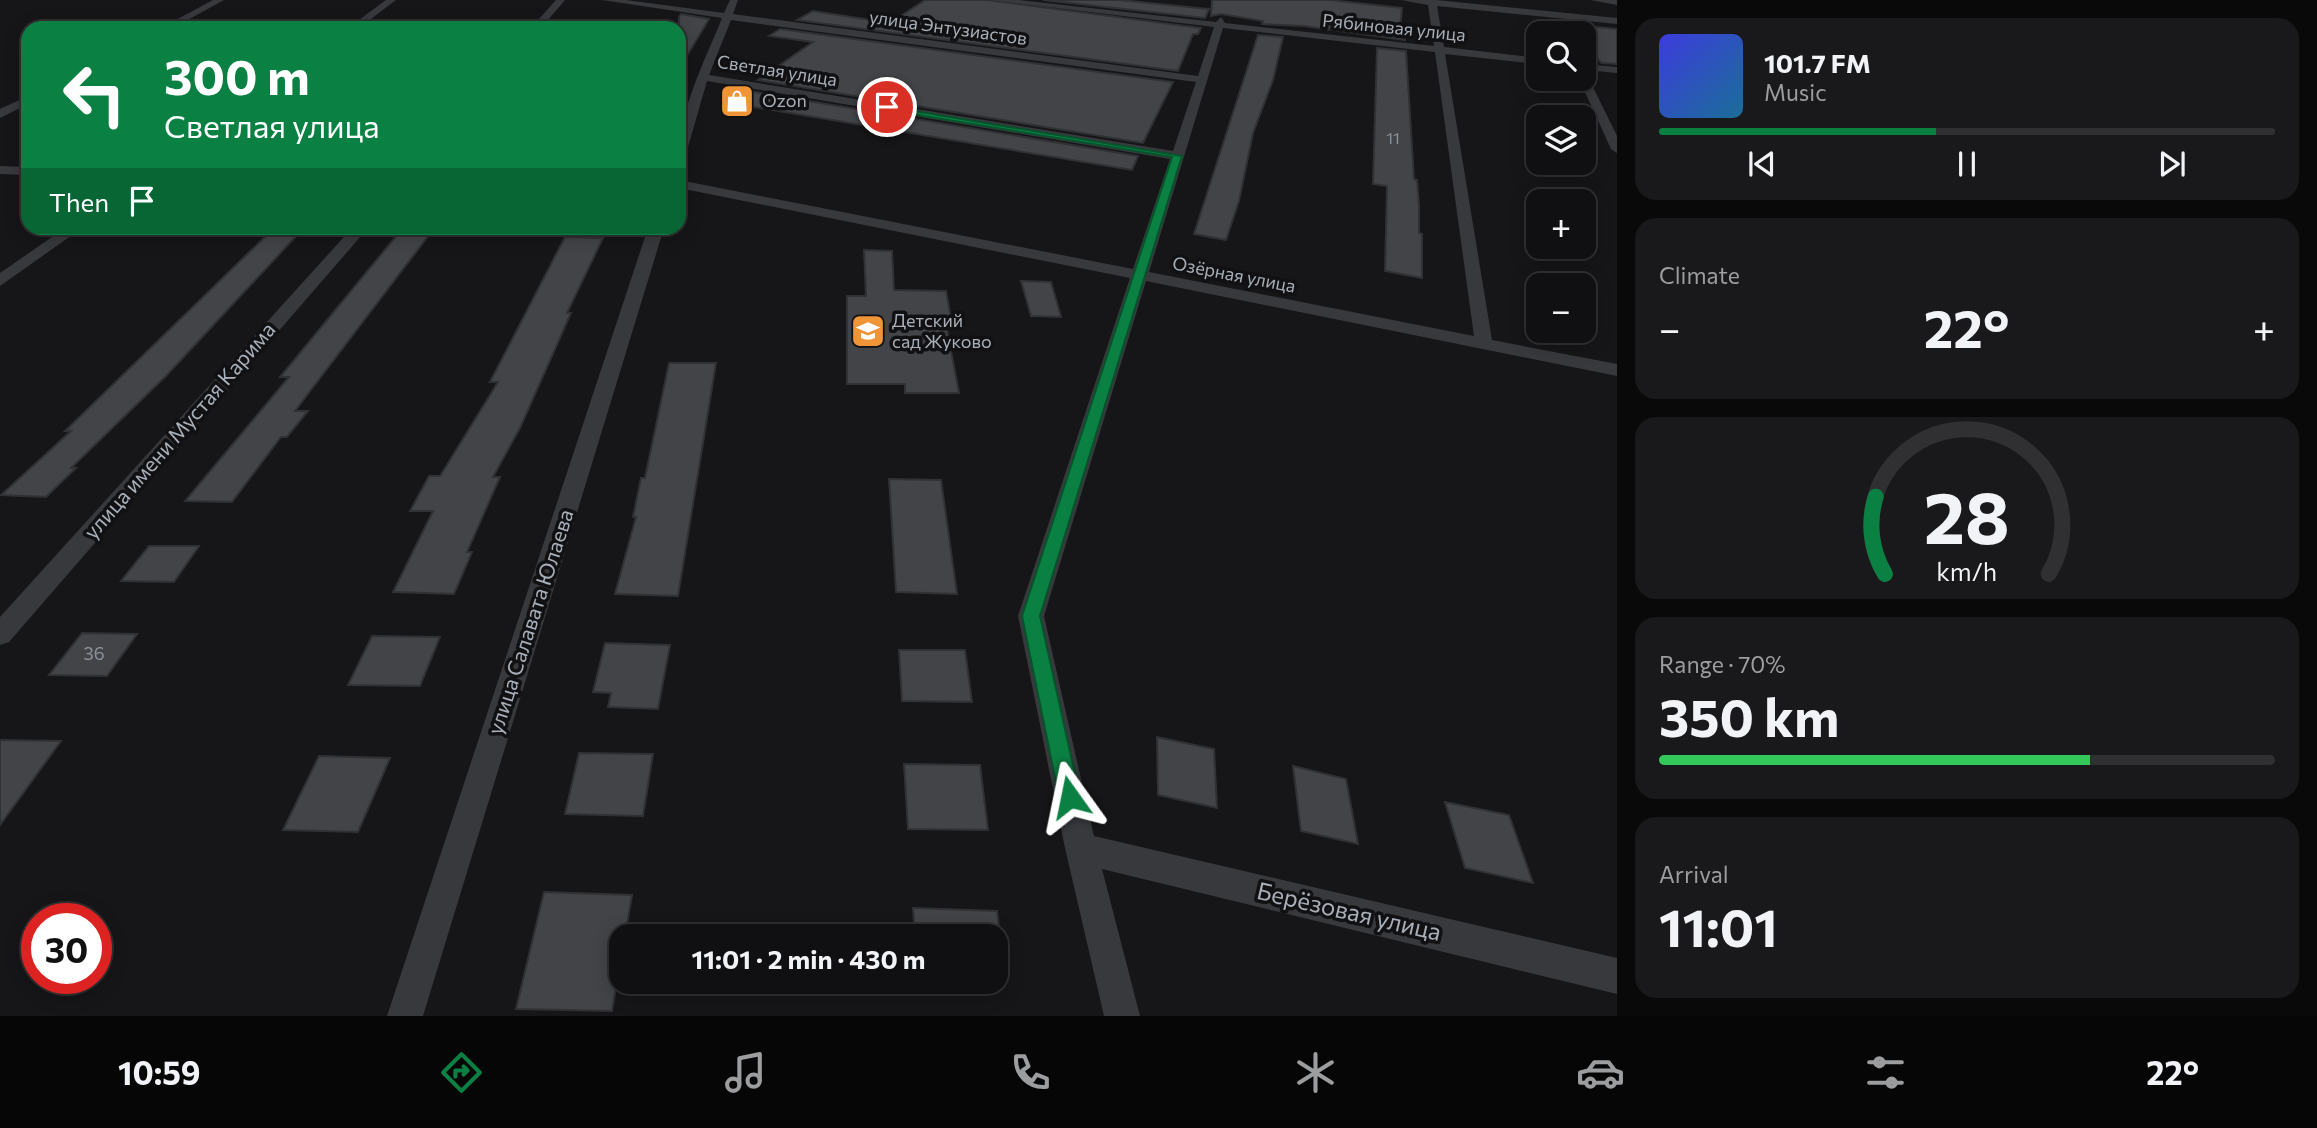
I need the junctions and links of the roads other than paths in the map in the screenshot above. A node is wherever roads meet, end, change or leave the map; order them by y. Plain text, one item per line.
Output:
1 (220, 0) edge
2 (392, 0) edge
3 (561, 0) edge
4 (606, 0) edge
5 (734, 0) edge
6 (995, 0) edge
7 (1405, 0) edge
8 (1538, 0) edge
9 (1596, 0) edge
10 (1432, 1) edge
11 (1617, 2) edge
12 (1545, 14) junction
13 (727, 16) junction
14 (180, 21) edge
15 (363, 21) edge
16 (542, 21) edge
17 (1549, 21) edge
18 (1617, 21) edge
19 (1220, 23) junction
20 (1439, 50) junction
21 (1526, 60) edge
22 (1596, 67) edge
23 (1617, 70) edge
24 (703, 77) junction
25 (1202, 80) junction
26 (1590, 91) edge
27 (21, 103) edge
28 (0, 114) edge
29 (686, 132) edge
30 (1617, 149) edge
31 (1177, 156) junction
32 (0, 170) edge
33 (21, 171) edge
34 (686, 185) edge
35 (64, 235) edge
36 (354, 235) edge
37 (654, 235) edge
38 (1139, 275) junction
39 (0, 281) edge
40 (1484, 344) junction
41 (1617, 370) edge
42 (0, 635) edge
43 (1081, 848) junction
44 (1617, 976) edge
45 (405, 1016) edge
46 (1122, 1016) edge

1 - 14 street
2 - 15 street
3 - 16 street
4 - 13 street, улица Энтузиастов
5 - 13 street
6 - 19 street, Рябиновая улица
7 - 10 street
8 - 12 street
9 - 11 street
10 - 12 street
10 - 20 street
12 - 17 street
12 - 18 street
13 - 24 street
13 - 25 street, улица Энтузиастов
19 - 20 street, Рябиновая улица
19 - 25 street
20 - 21 street, Рябиновая улица
20 - 40 street
22 - 23 street
24 - 29 street
24 - 31 street, Светлая улица
25 - 31 street
26 - 30 street
27 - 28 street
31 - 38 street
32 - 33 street
34 - 38 street, Озёрная улица
35 - 39 street
36 - 42 street, улица имени Мустая Карима
37 - 45 street, улица Салавата Юлаева
38 - 40 street, Озёрная улица
38 - 43 street
40 - 41 street, Озёрная улица
43 - 44 street, Берёзовая улица
43 - 46 street

